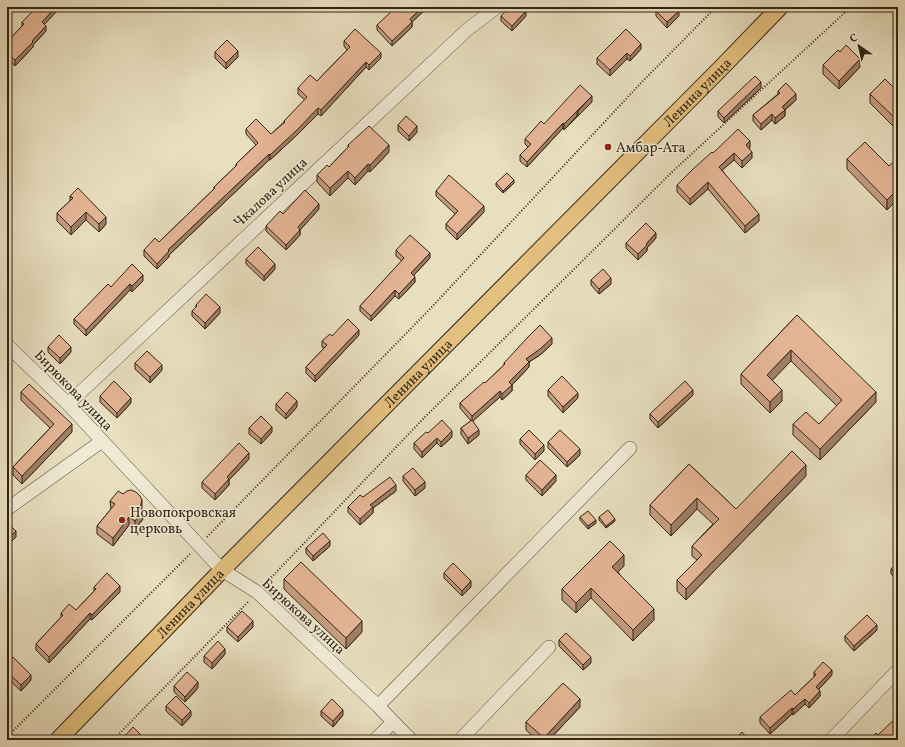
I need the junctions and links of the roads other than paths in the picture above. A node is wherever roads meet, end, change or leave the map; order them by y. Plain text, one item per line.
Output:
1 (497, 7) edge
2 (780, 7) edge
3 (7, 345) edge
4 (68, 404) junction
5 (102, 441) junction
6 (630, 448) dead end
7 (7, 510) edge
8 (222, 570) junction
9 (549, 647) dead end
10 (898, 670) edge
11 (378, 706) junction
12 (393, 722) junction
13 (58, 740) edge
14 (374, 740) edge
15 (412, 740) edge
16 (460, 740) edge
17 (831, 740) edge

1 - 4 street, Чкалова улица
2 - 8 main road, Ленина улица
3 - 4 street, Бирюкова улица
4 - 5 street, Бирюкова улица
5 - 7 street
5 - 8 street, Бирюкова улица
6 - 11 street
8 - 11 street, Бирюкова улица
8 - 13 main road, Ленина улица
9 - 16 street
10 - 17 street
11 - 12 street, Бирюкова улица
12 - 14 street
12 - 15 street, Бирюкова улица

